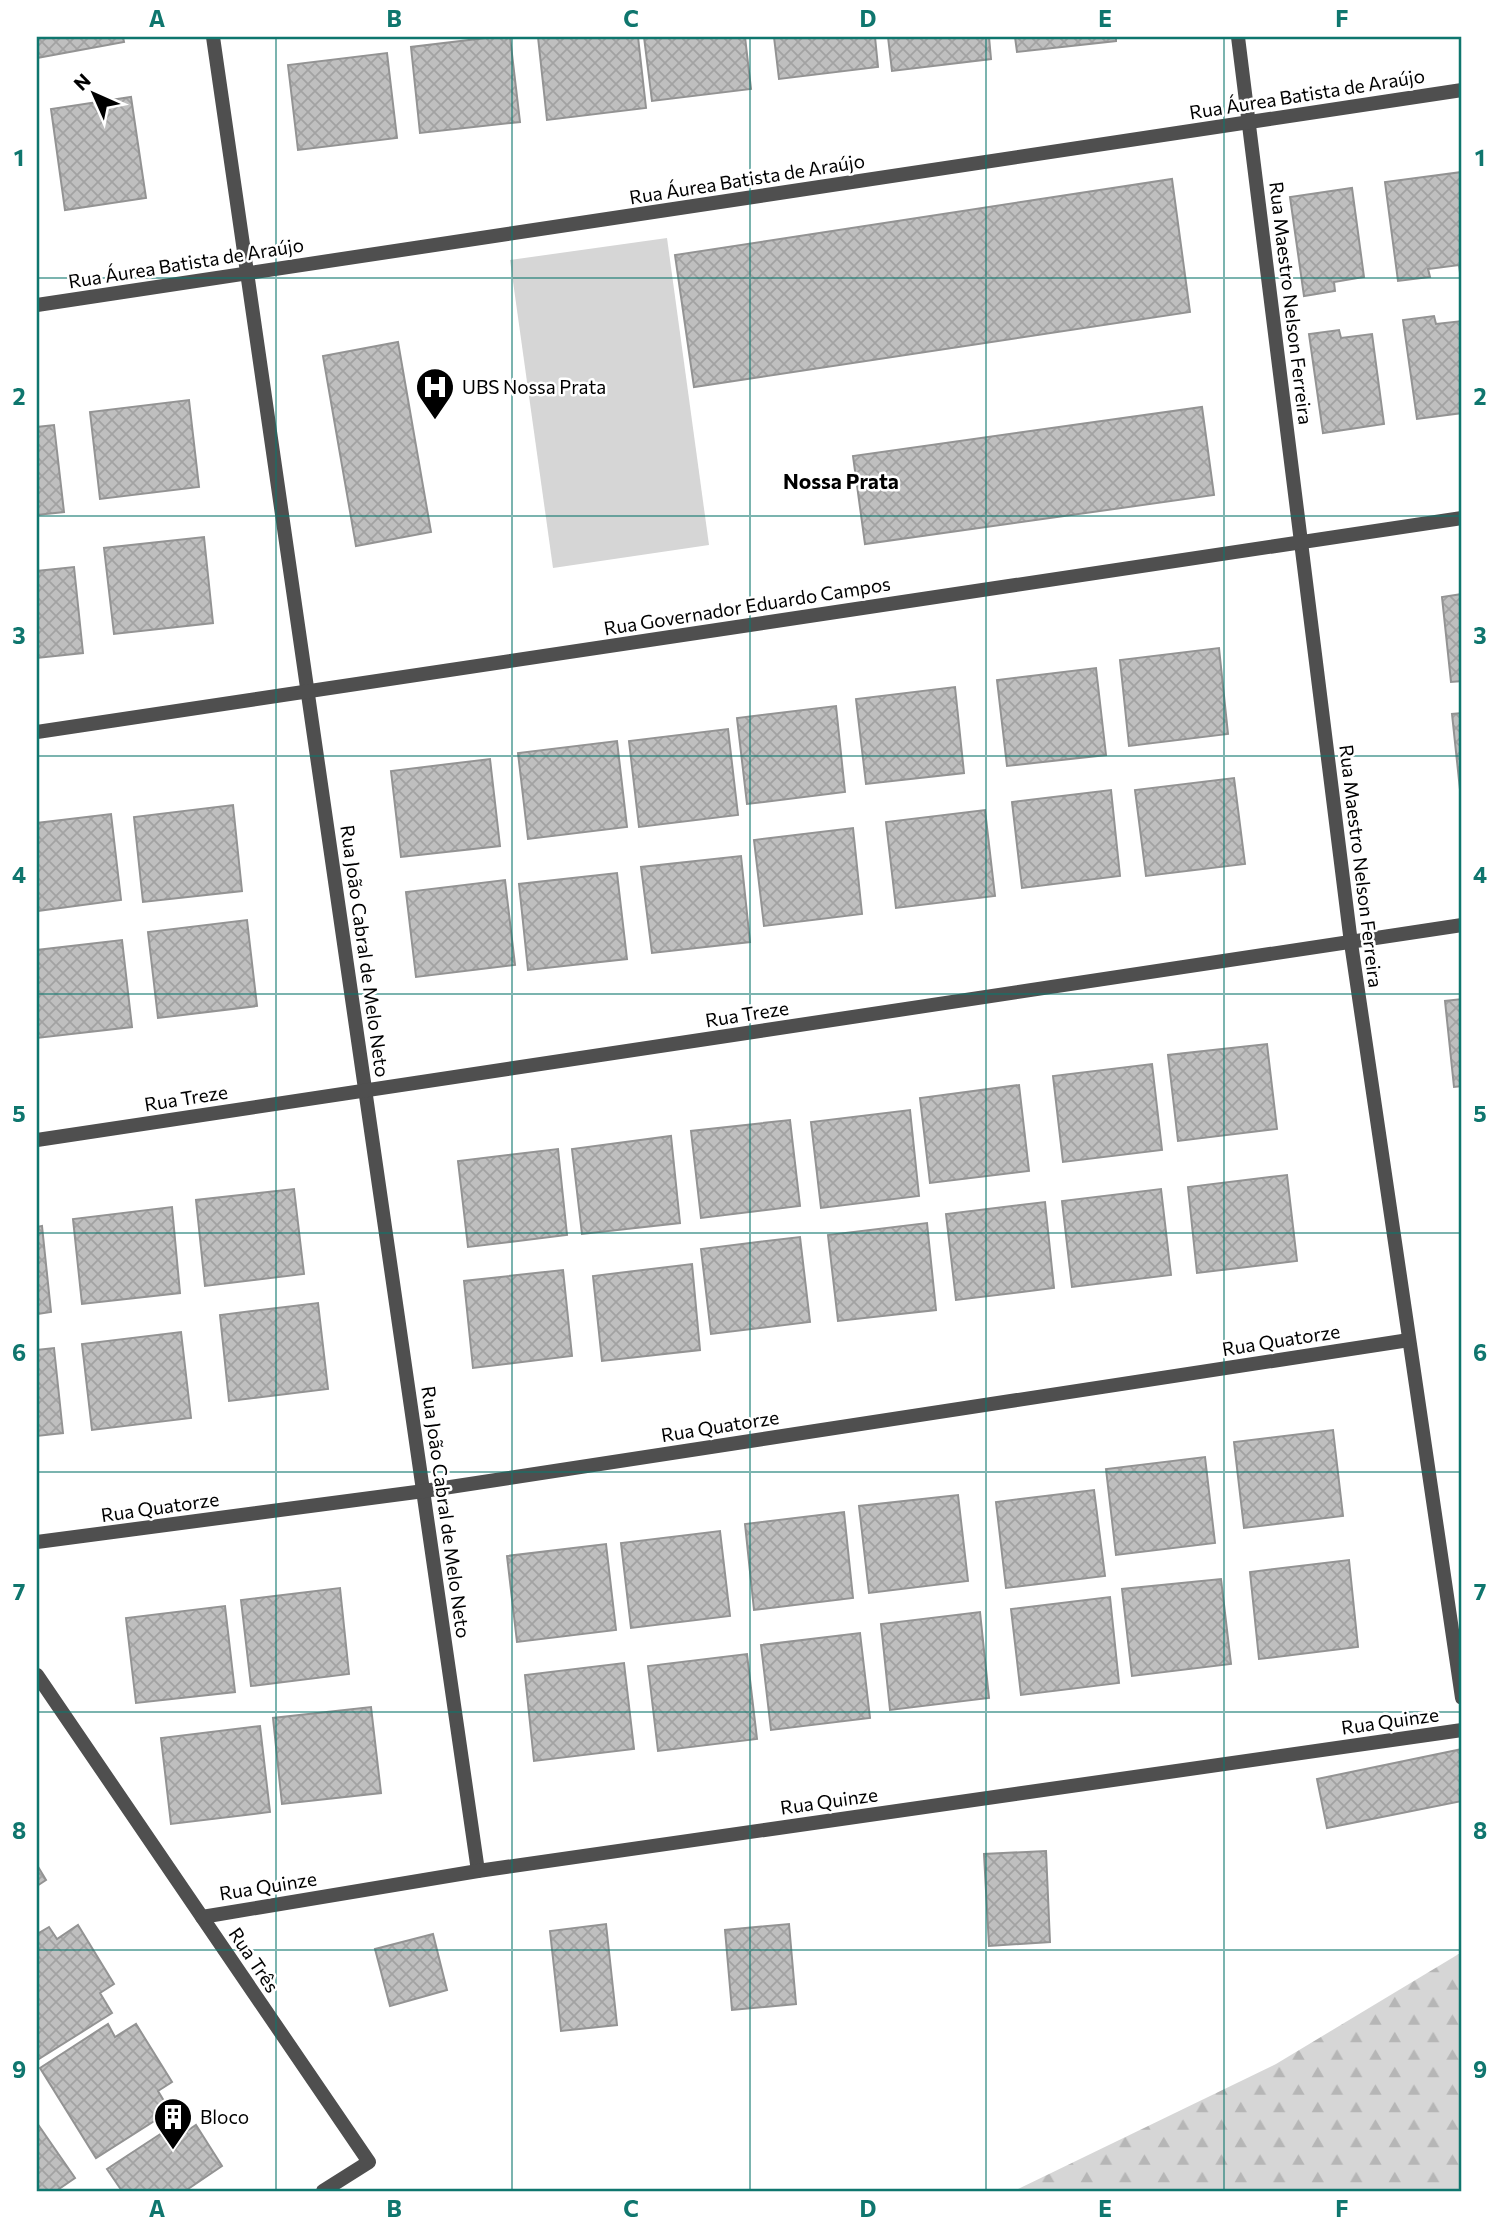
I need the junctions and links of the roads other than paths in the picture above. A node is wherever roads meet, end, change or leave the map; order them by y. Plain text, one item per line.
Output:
1 (213, 37) edge
2 (1238, 37) edge
3 (1462, 90) edge
4 (1249, 123) junction
5 (247, 274) junction
6 (37, 305) edge
7 (1462, 518) edge
8 (1302, 542) junction
9 (308, 691) junction
10 (37, 732) edge
11 (1462, 925) edge
12 (1350, 943) junction
13 (365, 1091) junction
14 (37, 1140) edge
15 (1409, 1340) junction
16 (424, 1491) junction
17 (37, 1542) edge
18 (37, 1675) edge
19 (1462, 1698) edge
20 (1462, 1730) edge
21 (478, 1871) junction
22 (202, 1917) junction
23 (323, 2191) edge

1 - 5 street, Rua João Cabral de Melo Neto
2 - 4 street, Rua Maestro Nelson Ferreira
3 - 4 street, Rua Áurea Batista de Araújo
4 - 5 street, Rua Áurea Batista de Araújo
4 - 8 street, Rua Maestro Nelson Ferreira
5 - 6 street, Rua Áurea Batista de Araújo
5 - 9 street, Rua João Cabral de Melo Neto
7 - 8 street, Rua Governador Eduardo Campos
8 - 9 street, Rua Governador Eduardo Campos
8 - 12 street, Rua Maestro Nelson Ferreira
9 - 10 street, Rua Governador Eduardo Campos
9 - 13 street, Rua João Cabral de Melo Neto
11 - 12 street, Rua Treze
12 - 13 street, Rua Treze
12 - 15 street, Rua Maestro Nelson Ferreira
13 - 14 street, Rua Treze
13 - 16 street, Rua João Cabral de Melo Neto
15 - 16 street, Rua Quatorze
15 - 19 street, Rua Maestro Nelson Ferreira
16 - 17 street, Rua Quatorze
16 - 21 street, Rua João Cabral de Melo Neto
18 - 22 street, Rua Três
20 - 21 street, Rua Quinze
21 - 22 street, Rua Quinze
22 - 23 street, Rua Três

